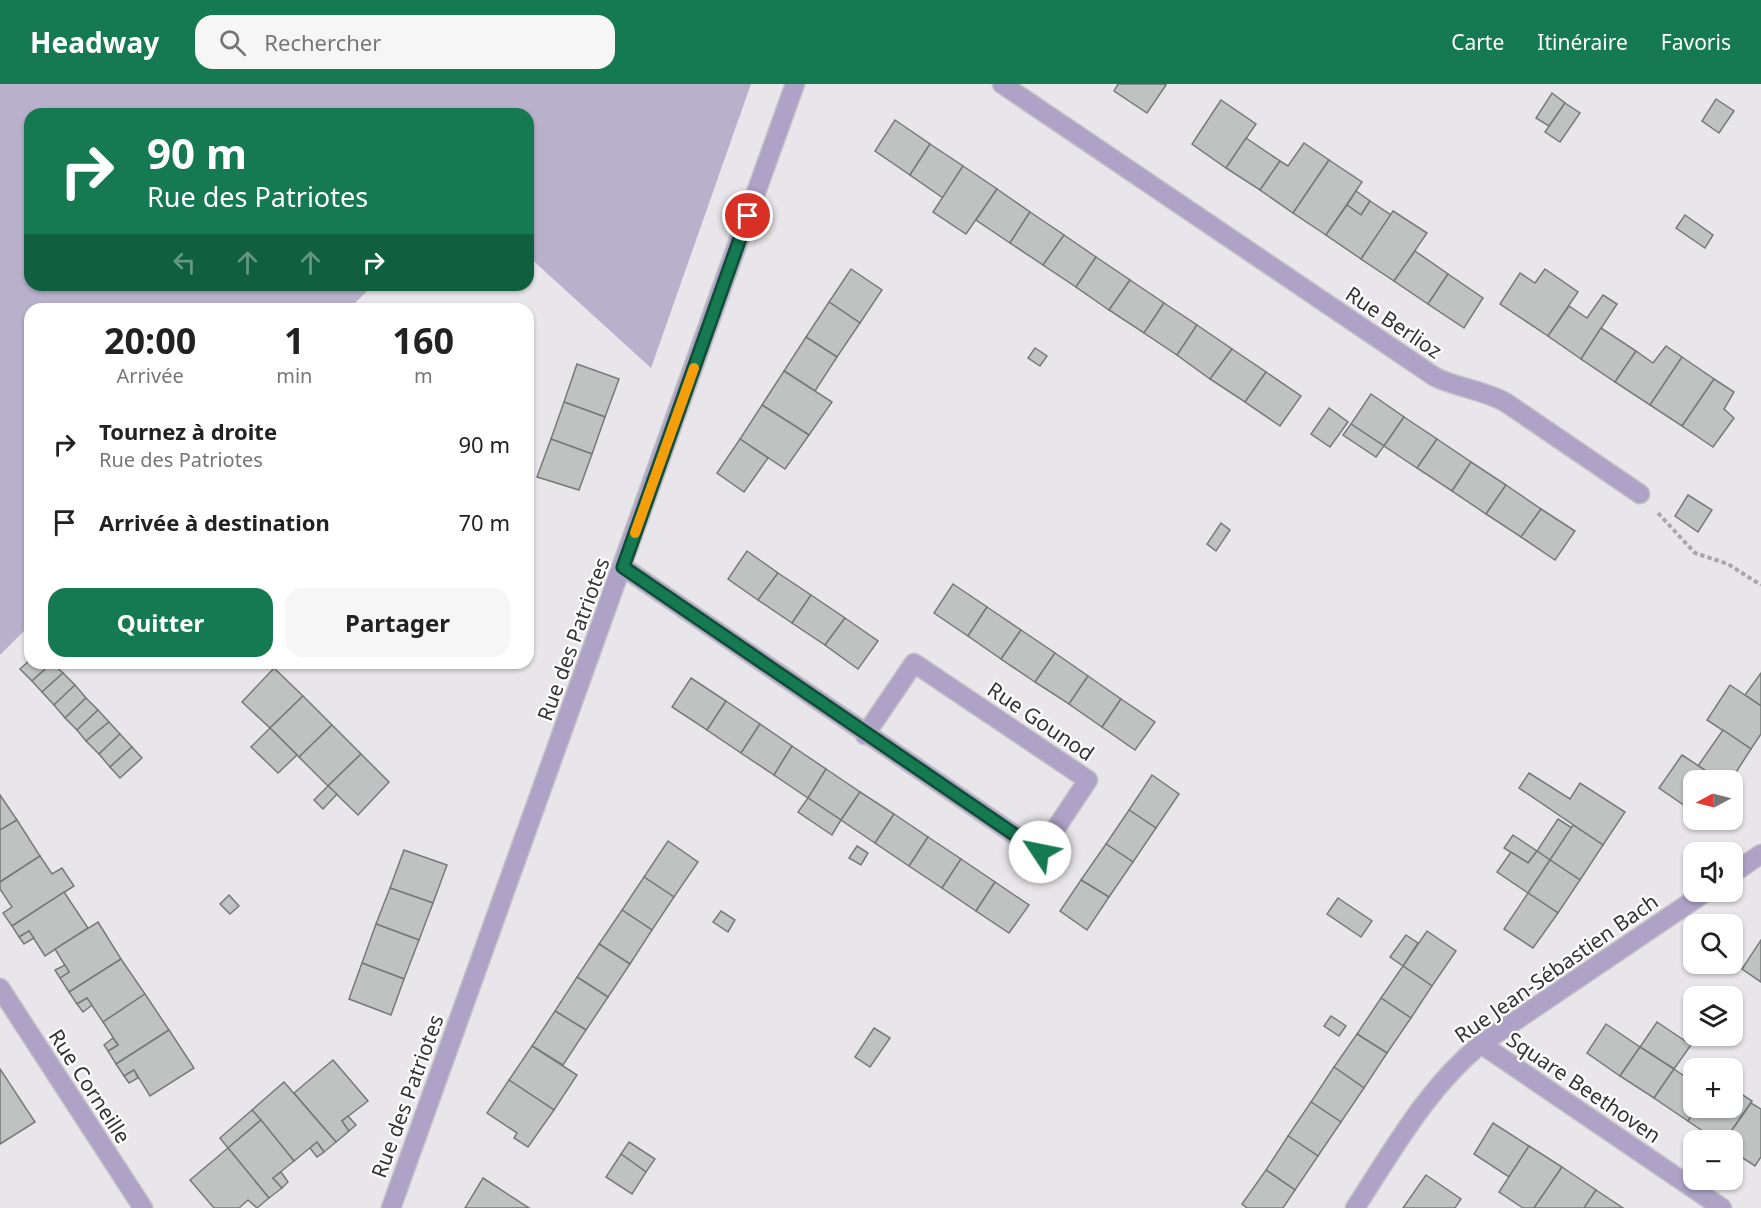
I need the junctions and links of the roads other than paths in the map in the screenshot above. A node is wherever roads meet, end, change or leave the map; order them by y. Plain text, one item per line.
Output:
1 (795, 84) edge
2 (1002, 84) edge
3 (1640, 494) road end
4 (623, 567) junction
5 (865, 735) junction
6 (1761, 854) edge
7 (1743, 866) edge
8 (1691, 902) edge
9 (0, 988) edge
10 (1481, 1044) junction
11 (142, 1208) edge
12 (391, 1208) edge
13 (1355, 1208) edge
14 (1722, 1208) edge

1 - 4 street, Rue des Patriotes
2 - 3 street, Rue Berlioz
4 - 5 street, Rue Gounod
4 - 12 street, Rue des Patriotes
5 - 5 street, Rue Gounod
6 - 7 street
8 - 10 street, Rue Jean-Sébastien Bach
9 - 11 street, Rue Corneille
10 - 13 street, Rue Jean-Sébastien Bach
10 - 14 street, Square Beethoven

